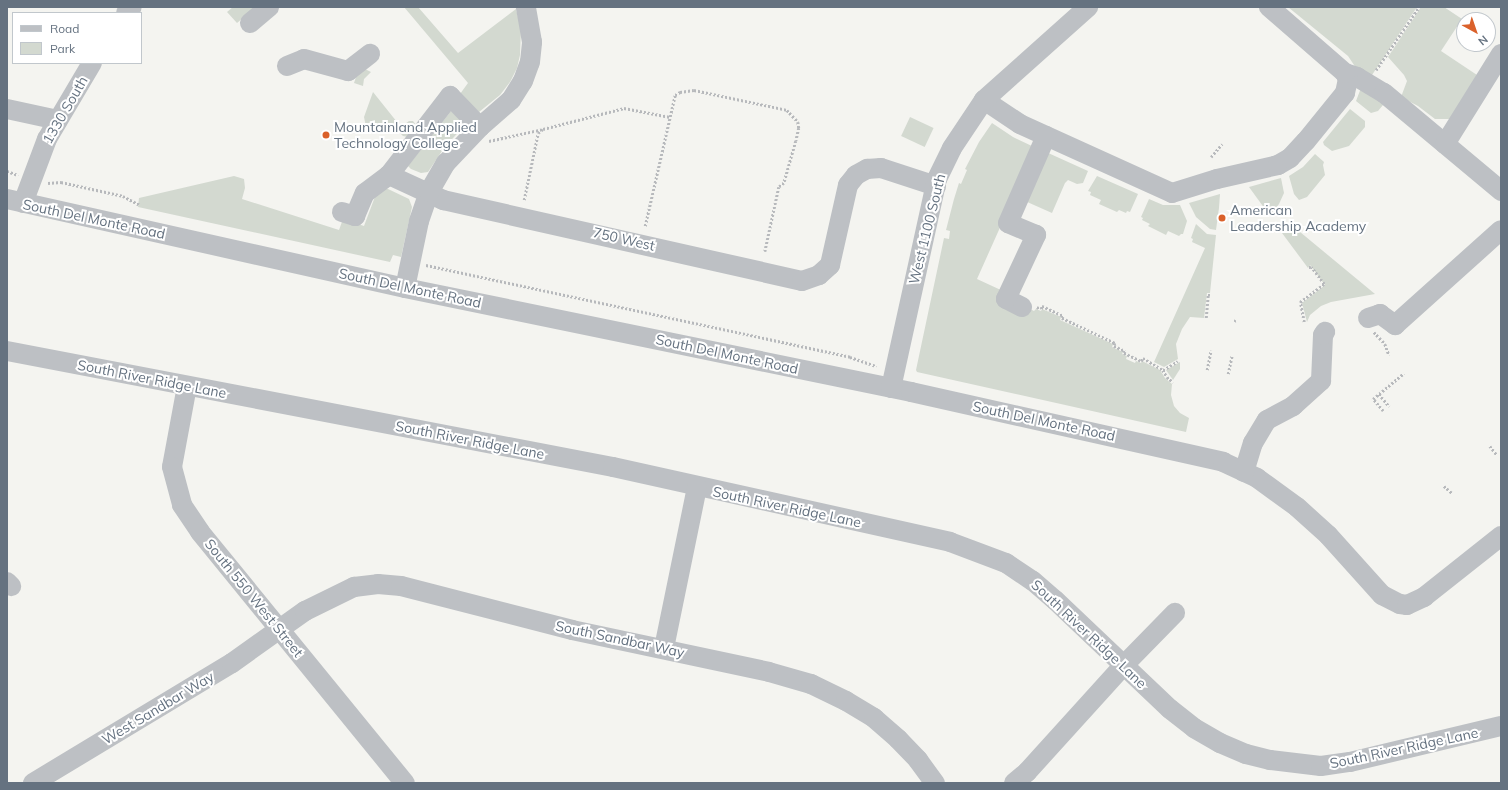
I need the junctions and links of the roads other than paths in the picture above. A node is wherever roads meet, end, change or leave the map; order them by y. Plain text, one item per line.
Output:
1 (269, 7) edge
2 (526, 7) edge
3 (1088, 7) edge
4 (1269, 7) edge
5 (250, 23) dead end
6 (370, 54) dead end
7 (1501, 54) edge
8 (91, 64) edge
9 (287, 66) dead end
10 (1345, 73) junction
11 (984, 100) junction
12 (7, 109) edge
13 (58, 120) junction
14 (484, 134) junction
15 (1046, 136) junction
16 (1445, 144) junction
17 (389, 175) junction
18 (936, 186) junction
19 (1501, 191) edge
20 (429, 192) junction
21 (15, 201) edge
22 (342, 212) dead end
23 (1501, 230) edge
24 (405, 288) junction
25 (1027, 306) road end
26 (1369, 323) road end
27 (1325, 332) dead end
28 (7, 351) edge
29 (187, 386) junction
30 (891, 388) junction
31 (1244, 472) junction
32 (698, 487) junction
33 (1501, 536) edge
34 (1175, 613) dead end
35 (280, 630) junction
36 (664, 648) junction
37 (1124, 665) junction
38 (1501, 726) edge
39 (33, 783) edge
40 (405, 783) edge
41 (935, 783) edge
42 (1014, 783) edge

1 - 5 street
2 - 14 street
3 - 11 street, West 1100 South
4 - 10 street
6 - 9 street
7 - 16 street
8 - 13 street, 1330 South
10 - 15 street
10 - 16 street
11 - 15 street
11 - 18 street, West 1100 South
12 - 13 street
13 - 21 street, 1330 South
14 - 17 street
14 - 20 street
15 - 25 street
16 - 19 street
17 - 20 street, 750 West
17 - 22 street
18 - 20 street, 750 West
18 - 30 street, West 1100 South
20 - 24 street
21 - 24 street, South Del Monte Road
23 - 26 street
24 - 30 street, South Del Monte Road
27 - 31 street
28 - 29 street, South River Ridge Lane
29 - 32 street, South River Ridge Lane
29 - 35 street, South 550 West Street
30 - 31 street, South Del Monte Road
31 - 33 street, South Del Monte Road
32 - 36 street
32 - 37 street, South River Ridge Lane
34 - 37 street
35 - 36 street, South Sandbar Way
35 - 39 street, West Sandbar Way
35 - 40 street, South 550 West Street
36 - 41 street, South Sandbar Way
37 - 38 street, South River Ridge Lane
37 - 42 street

